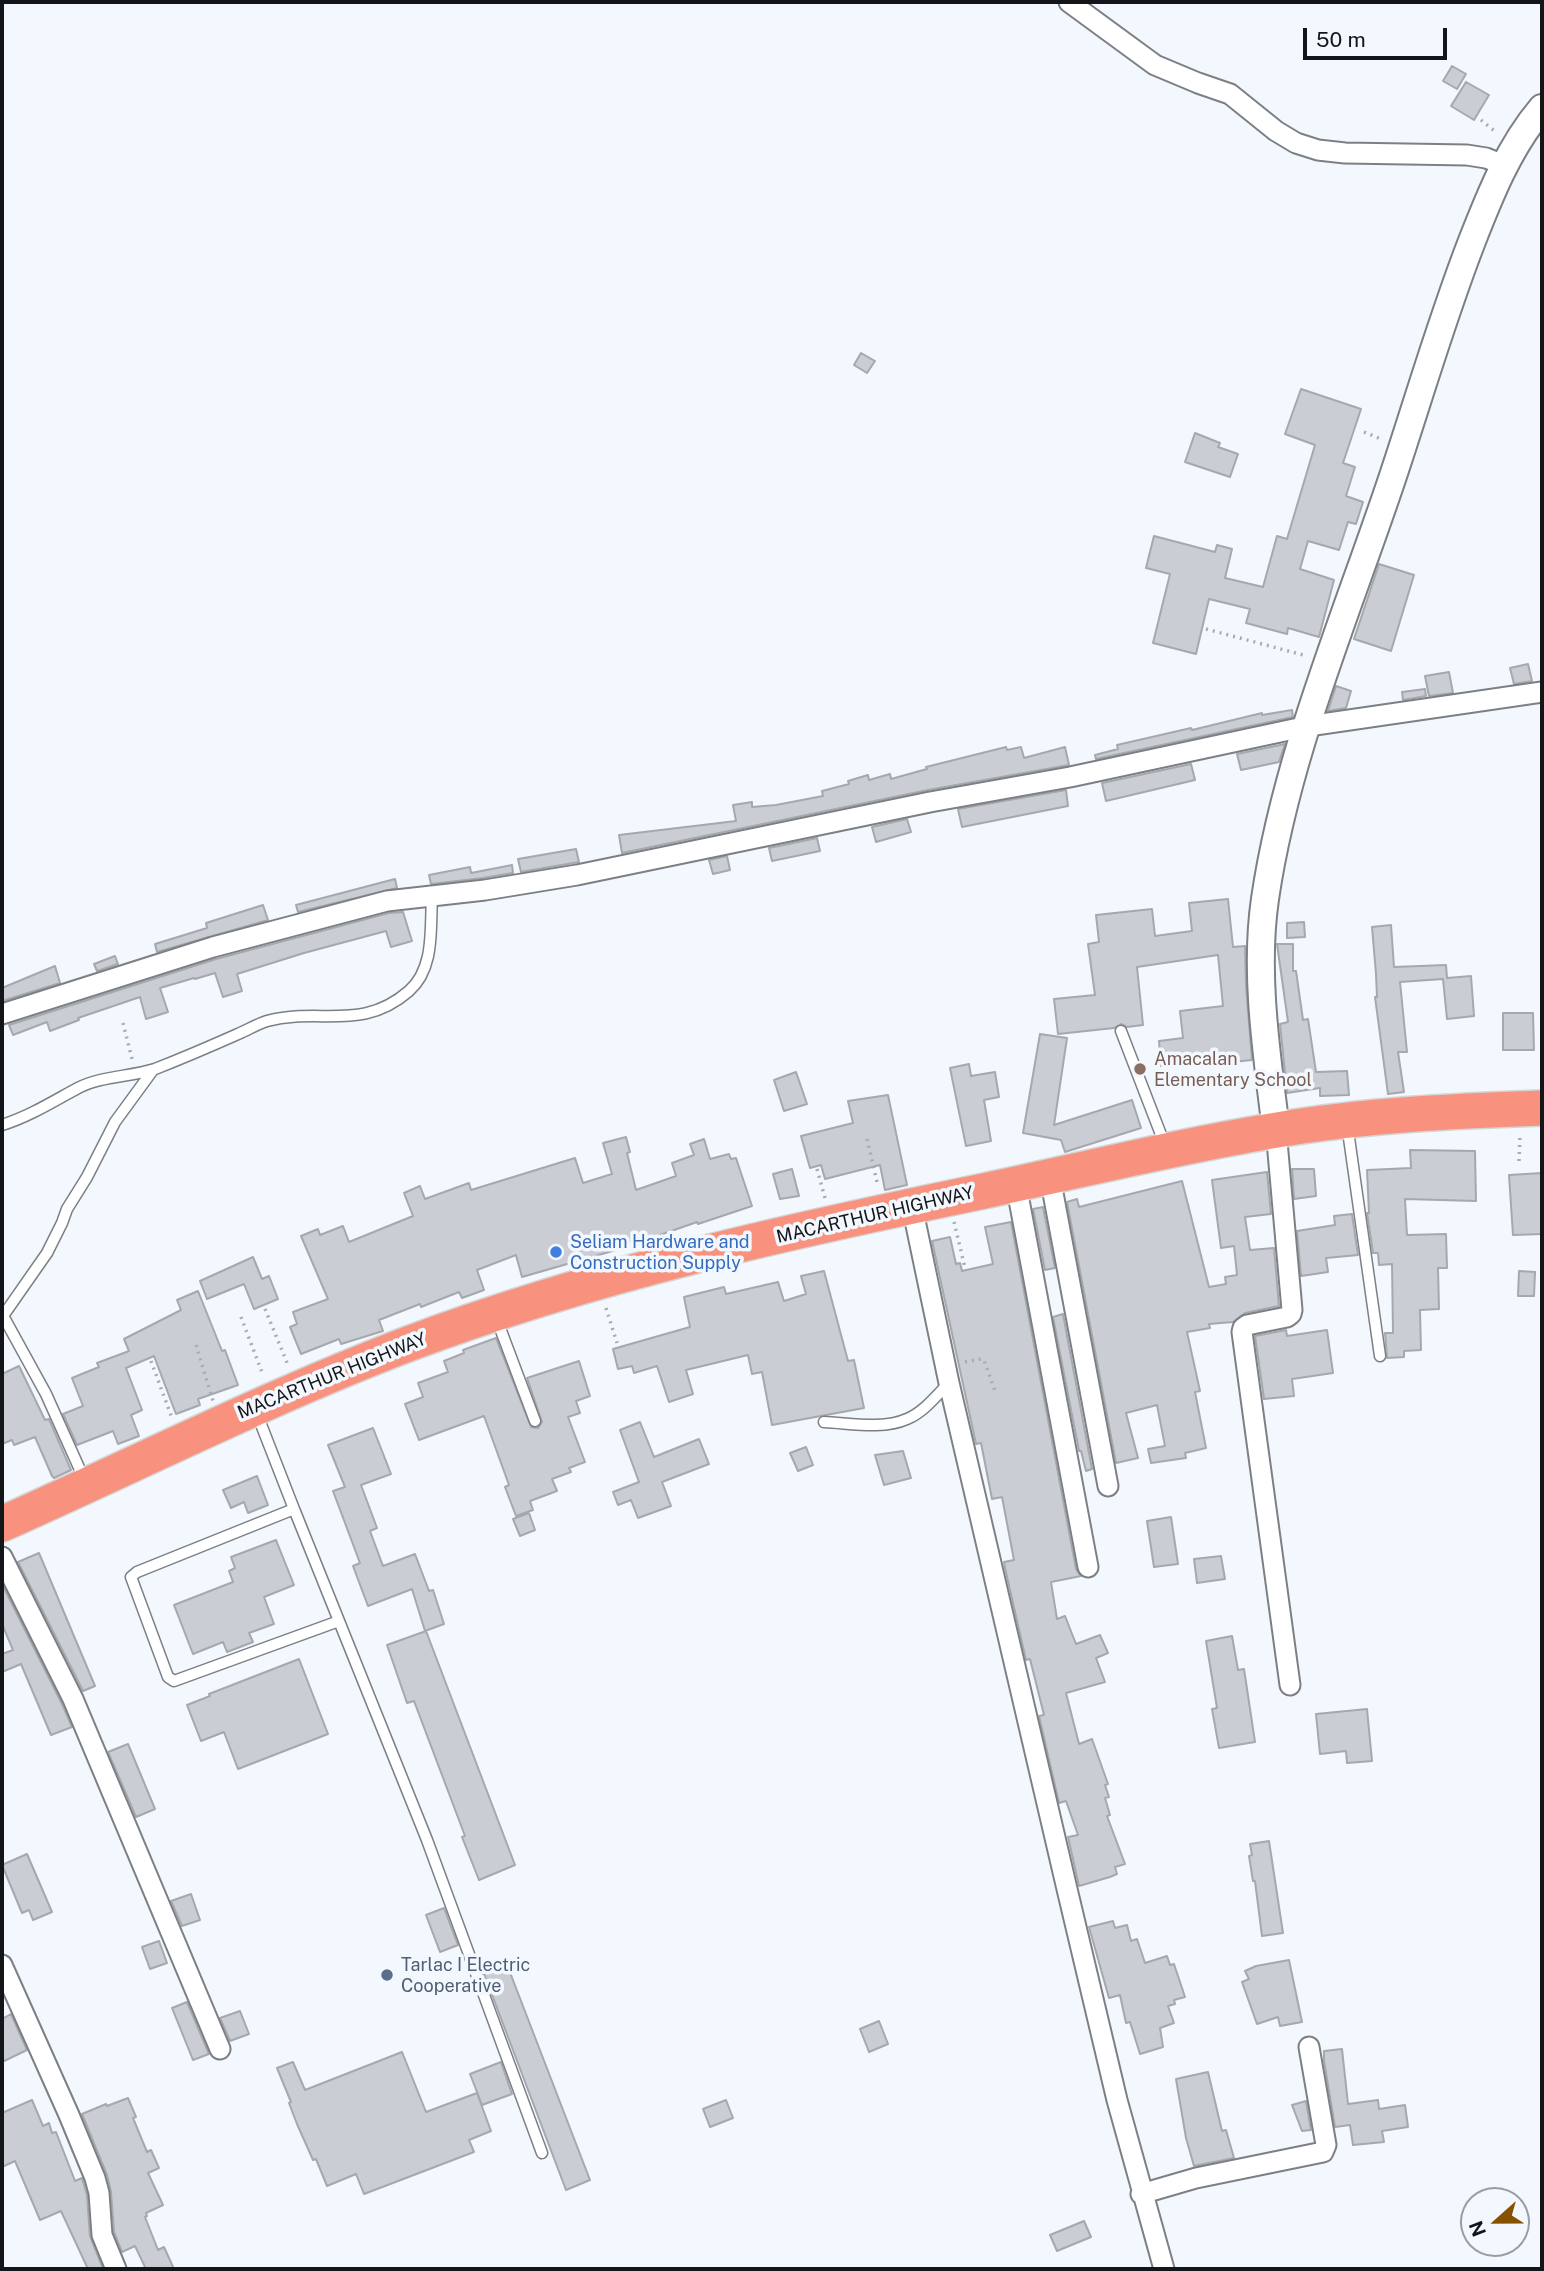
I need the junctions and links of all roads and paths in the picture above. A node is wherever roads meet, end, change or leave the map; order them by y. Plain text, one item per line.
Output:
1 (1069, 2) edge
2 (1542, 108) edge
3 (1504, 165) junction
4 (1206, 629) dead end
5 (1329, 662) junction
6 (1542, 692) edge
7 (1308, 726) junction
8 (432, 897) junction
9 (2, 1014) edge
10 (123, 1023) dead end
11 (1121, 1031) dead end
12 (153, 1069) junction
13 (135, 1075) junction
14 (1542, 1108) edge
15 (1347, 1120) junction
16 (2, 1125) edge
17 (1276, 1130) junction
18 (867, 1139) dead end
19 (1168, 1152) junction
20 (1050, 1177) junction
21 (1016, 1184) junction
22 (949, 1198) junction
23 (898, 1209) junction
24 (964, 1268) dead end
25 (599, 1281) junction
26 (265, 1309) dead end
27 (495, 1313) junction
28 (2, 1315) edge
29 (241, 1317) dead end
30 (617, 1343) dead end
31 (196, 1345) dead end
32 (1380, 1356) dead end
33 (151, 1361) dead end
34 (947, 1375) junction
35 (995, 1391) dead end
36 (275, 1399) junction
37 (535, 1421) dead end
38 (824, 1422) dead end
39 (220, 1423) junction
40 (181, 1440) junction
41 (87, 1485) junction
42 (1108, 1486) dead end
43 (294, 1509) junction
44 (2, 1524) edge
45 (2, 1557) edge
46 (1088, 1567) dead end
47 (339, 1621) junction
48 (1290, 1685) dead end
49 (2, 1965) edge
50 (1309, 2048) dead end
51 (220, 2049) dead end
52 (542, 2153) dead end
53 (1142, 2194) junction
54 (116, 2269) edge
55 (1164, 2269) edge

1 - 3 street
2 - 3 street
3 - 5 street
4 - 5 path
5 - 7 street
6 - 7 street
7 - 8 street
7 - 17 street
8 - 9 street
8 - 12 lane
10 - 13 path
11 - 19 lane
12 - 13 lane
12 - 28 lane
13 - 16 lane
14 - 15 highway, MACARTHUR HIGHWAY
15 - 17 highway, MACARTHUR HIGHWAY
15 - 32 lane
17 - 19 highway, MACARTHUR HIGHWAY
17 - 48 street
18 - 23 path
19 - 20 highway, MACARTHUR HIGHWAY
20 - 21 highway, MACARTHUR HIGHWAY
20 - 42 street
21 - 22 highway, MACARTHUR HIGHWAY
21 - 46 street
22 - 23 highway, MACARTHUR HIGHWAY
22 - 24 path
23 - 25 highway, MACARTHUR HIGHWAY
23 - 34 street
25 - 27 highway, MACARTHUR HIGHWAY
25 - 30 path
26 - 36 path
27 - 36 highway, MACARTHUR HIGHWAY
27 - 37 lane
28 - 41 lane
29 - 36 path
31 - 39 path
33 - 40 path
34 - 35 path
34 - 38 lane
34 - 53 street
36 - 39 highway, MACARTHUR HIGHWAY
36 - 43 lane
39 - 40 highway, MACARTHUR HIGHWAY
40 - 41 highway, MACARTHUR HIGHWAY
41 - 44 highway, MACARTHUR HIGHWAY
43 - 47 lane
43 - 47 lane
45 - 51 street
47 - 52 lane
49 - 54 street
50 - 53 street
53 - 55 street

